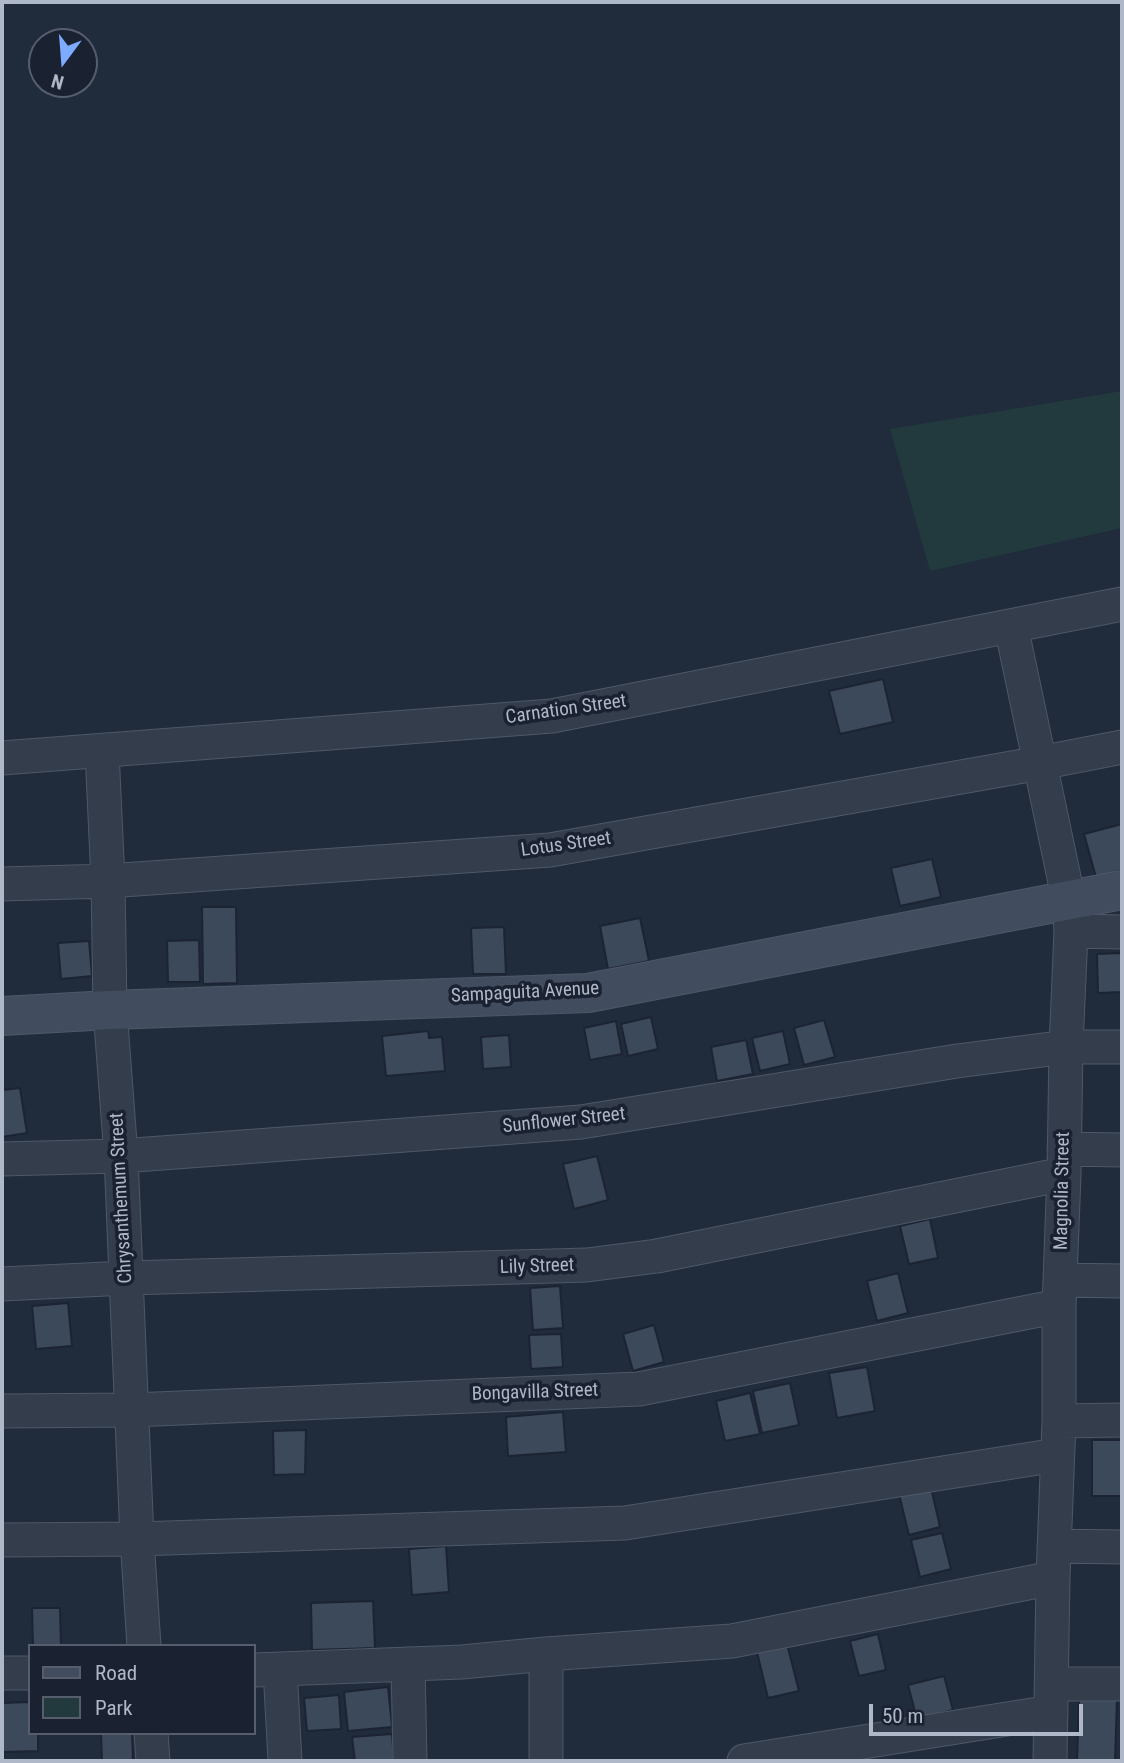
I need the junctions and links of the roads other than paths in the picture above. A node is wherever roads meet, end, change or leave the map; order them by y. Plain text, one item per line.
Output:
1 (1122, 604) edge
2 (1011, 626) junction
3 (1122, 747) edge
4 (102, 751) junction
5 (2, 758) edge
6 (1040, 763) junction
7 (108, 881) junction
8 (2, 884) edge
9 (1122, 890) edge
10 (1070, 916) junction
11 (1122, 932) edge
12 (110, 1010) junction
13 (2, 1016) edge
14 (1066, 1047) junction
15 (1122, 1047) edge
16 (1122, 1150) edge
17 (121, 1156) junction
18 (2, 1159) edge
19 (1064, 1162) junction
20 (127, 1278) junction
21 (1122, 1281) edge
22 (2, 1284) edge
23 (1060, 1293) junction
24 (132, 1410) junction
25 (2, 1411) edge
26 (1122, 1420) edge
27 (1059, 1421) junction
28 (1057, 1455) junction
29 (137, 1539) junction
30 (2, 1540) edge
31 (1122, 1547) edge
32 (1053, 1562) junction
33 (144, 1644) edge
34 (546, 1654) junction
35 (408, 1664) junction
36 (267, 1669) edge
37 (2, 1673) edge
38 (28, 1673) edge
39 (1122, 1684) edge
40 (1051, 1698) junction
41 (151, 1735) edge
42 (153, 1761) edge
43 (285, 1761) edge
44 (410, 1761) edge
45 (546, 1761) edge
46 (744, 1761) edge
47 (1050, 1761) edge

1 - 2 street, Carnation Street
2 - 4 street, Carnation Street
2 - 6 street, Magnolia Street
3 - 6 street, Lotus Street
4 - 5 street, Carnation Street
4 - 7 street, Chrysanthemum Street
6 - 7 street, Lotus Street
6 - 10 street, Magnolia Street
7 - 8 street, Lotus Street
7 - 12 street, Chrysanthemum Street
9 - 10 main road, Sampaguita Avenue
10 - 11 street
10 - 12 main road, Sampaguita Avenue
10 - 14 street, Magnolia Street
12 - 13 main road, Sampaguita Avenue
12 - 17 street, Chrysanthemum Street
14 - 15 street, Sunflower Street
14 - 17 street, Sunflower Street
14 - 19 street, Magnolia Street
16 - 19 street, Lily Street
17 - 18 street, Sunflower Street
17 - 20 street, Chrysanthemum Street
19 - 20 street, Lily Street
19 - 23 street, Magnolia Street
20 - 22 street, Lily Street
20 - 24 street, Chrysanthemum Street
21 - 23 street, Bongavilla Street
23 - 24 street, Bongavilla Street
23 - 27 street, Magnolia Street
24 - 25 street, Bongavilla Street
24 - 29 street, Chrysanthemum Street
26 - 27 street
27 - 28 street, Magnolia Street
28 - 29 street
28 - 32 street, Magnolia Street
29 - 30 street
29 - 33 street, Chrysanthemum Street
31 - 32 street
32 - 34 street
32 - 40 street, Magnolia Street
34 - 35 street
34 - 45 street
35 - 36 street
35 - 44 street
36 - 43 street
37 - 38 street
39 - 40 street
40 - 46 street
40 - 47 street, Magnolia Street
41 - 42 street

